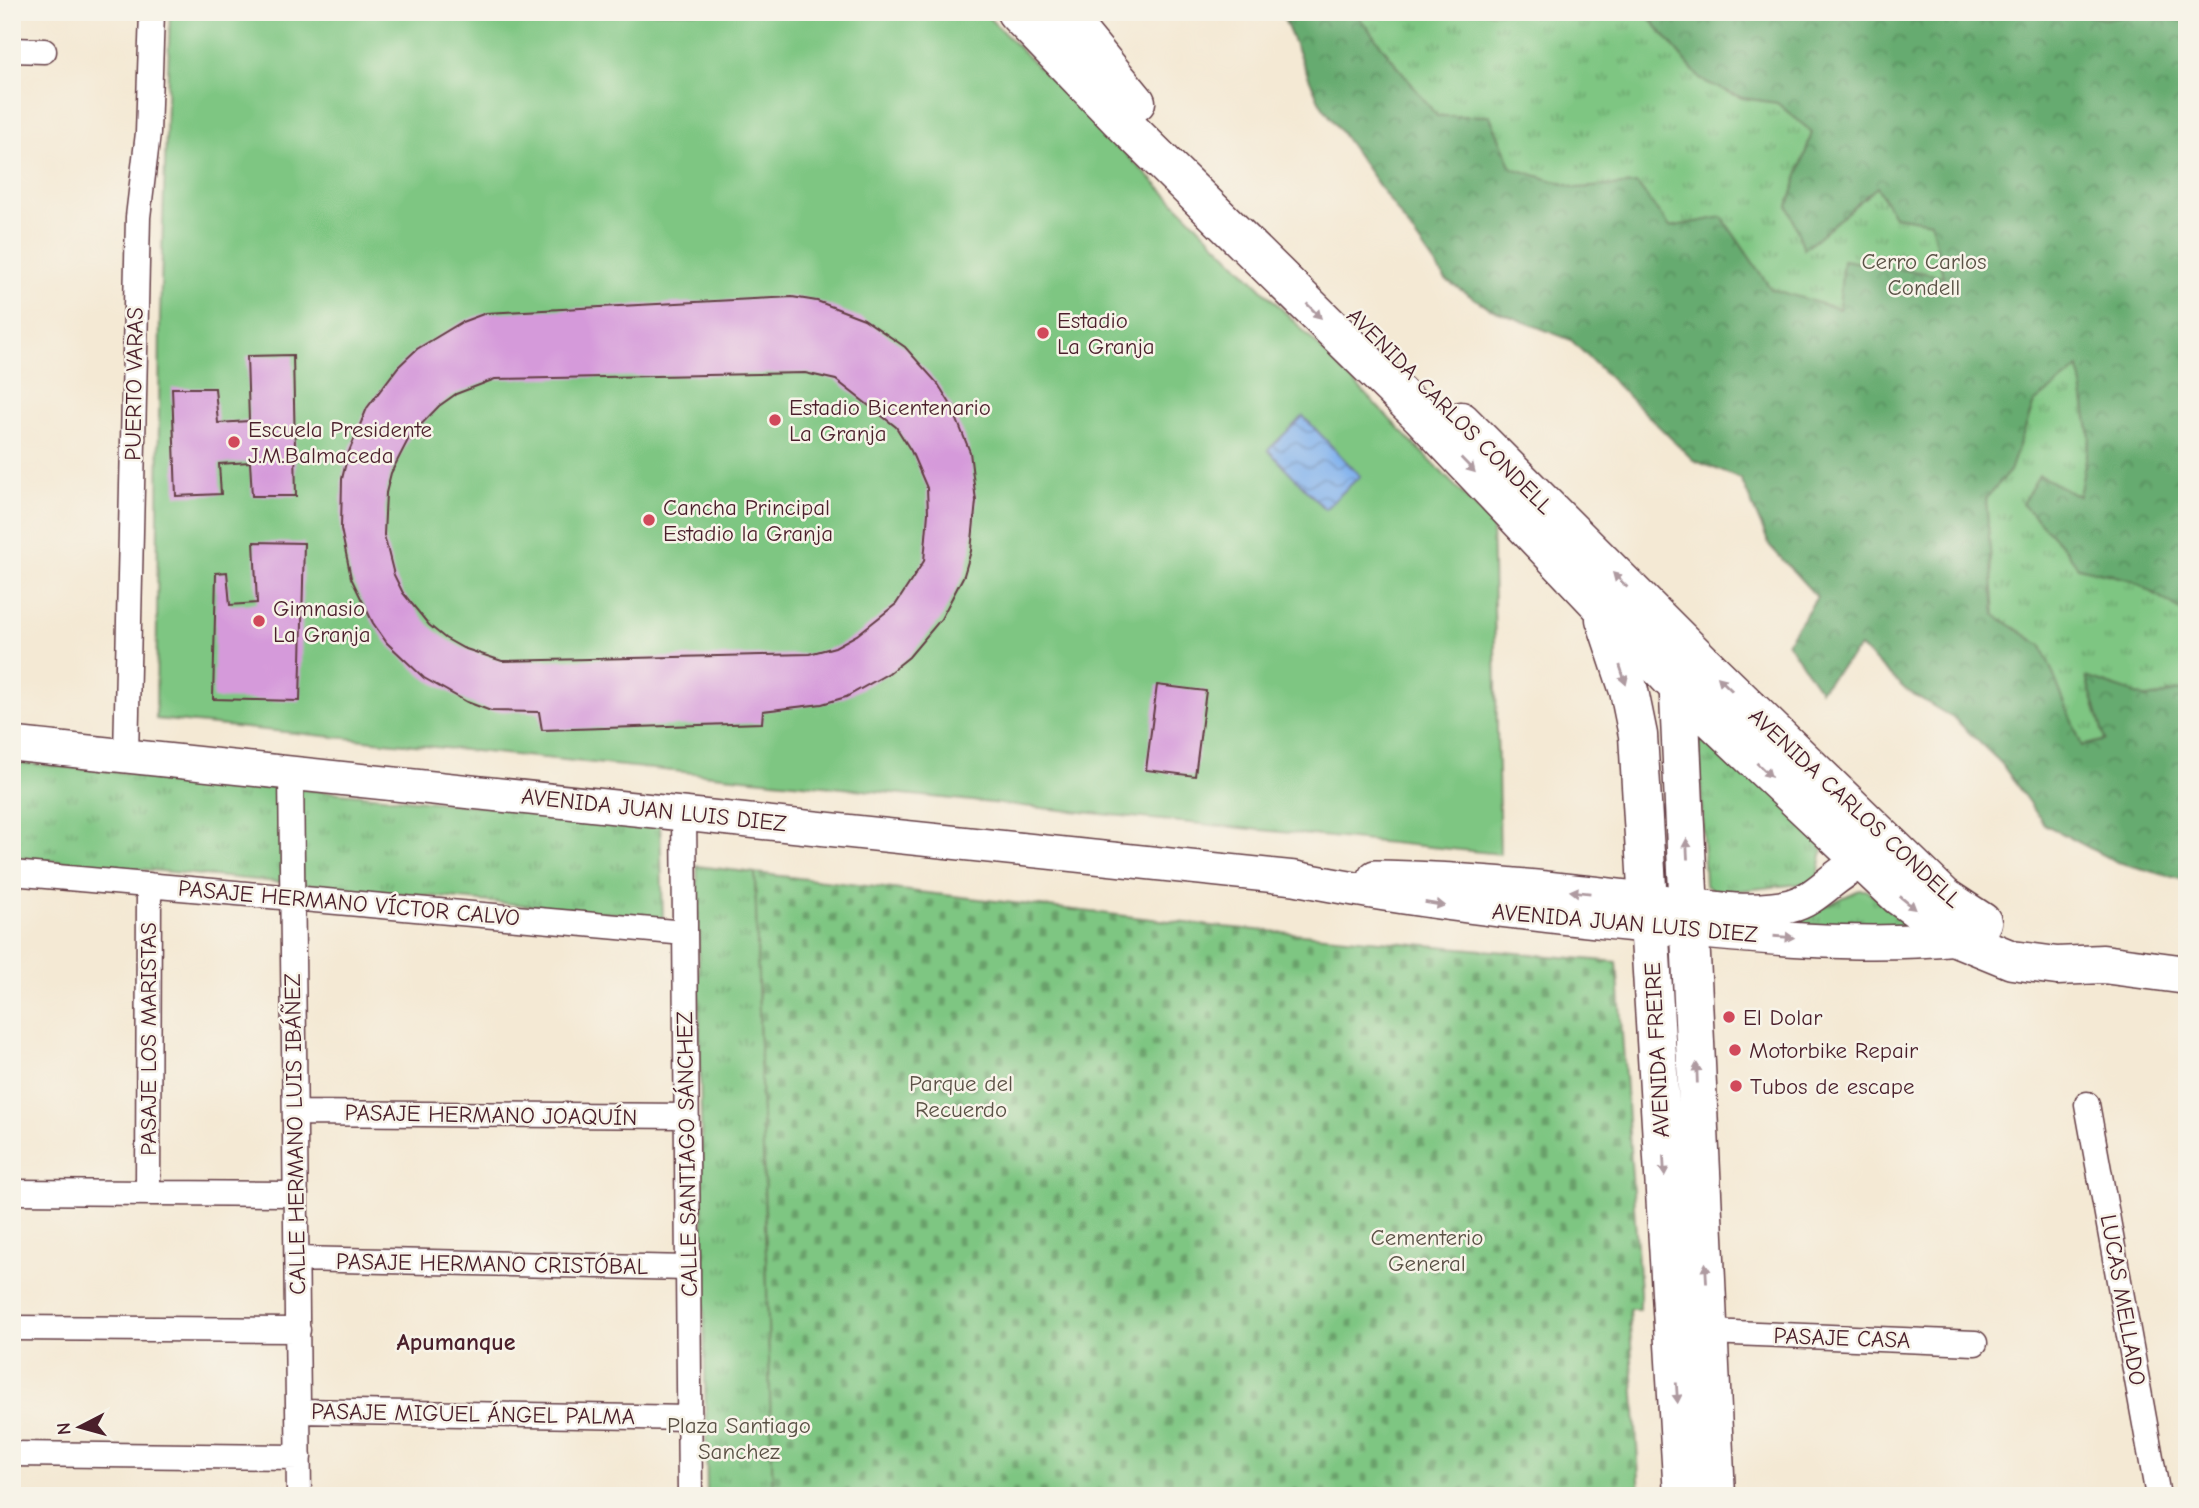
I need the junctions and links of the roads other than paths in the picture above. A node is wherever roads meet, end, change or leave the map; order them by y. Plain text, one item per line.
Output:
1 (152, 12) edge
2 (1016, 12) edge
3 (1062, 12) edge
4 (12, 50) edge
5 (44, 51) dead end
6 (1602, 610) junction
7 (1668, 629) junction
8 (1679, 688) junction
9 (12, 744) edge
10 (126, 756) junction
11 (291, 773) junction
12 (684, 812) junction
13 (1862, 863) junction
14 (1914, 869) junction
15 (12, 873) edge
16 (149, 885) junction
17 (293, 898) junction
18 (1649, 913) junction
19 (1691, 918) junction
20 (685, 933) junction
21 (1958, 938) junction
22 (2103, 964) junction
23 (2187, 975) edge
24 (2087, 1104) dead end
25 (295, 1113) junction
26 (686, 1116) junction
27 (12, 1192) edge
28 (148, 1193) junction
29 (296, 1194) junction
30 (297, 1259) junction
31 (688, 1268) junction
32 (12, 1328) edge
33 (298, 1330) junction
34 (1709, 1332) junction
35 (1975, 1343) dead end
36 (298, 1411) junction
37 (689, 1418) junction
38 (12, 1454) edge
39 (299, 1457) junction
40 (299, 1496) edge
41 (690, 1496) edge
42 (1684, 1496) edge
43 (1716, 1496) edge
44 (2158, 1496) edge

1 - 10 street, PUERTO VARAS
2 -> 6 main road, AVENIDA CARLOS CONDELL
7 -> 3 main road, AVENIDA CARLOS CONDELL
4 - 5 street
6 - 8 main road, AVENIDA CARLOS CONDELL
6 -> 18 main road, AVENIDA FREIRE
7 - 8 main road, AVENIDA FREIRE
14 -> 7 main road, AVENIDA CARLOS CONDELL
8 -> 13 main road, AVENIDA CARLOS CONDELL
19 -> 8 main road, AVENIDA FREIRE
9 - 10 main road, AVENIDA JUAN LUIS DIEZ
10 - 11 main road, AVENIDA JUAN LUIS DIEZ
11 - 12 main road, AVENIDA JUAN LUIS DIEZ
11 - 17 street, CALLE HERMANO LUIS IBÁÑEZ
12 - 18 main road, AVENIDA JUAN LUIS DIEZ
12 - 20 street, CALLE SANTIAGO SÁNCHEZ
13 - 14 main road
13 - 19 main road, AVENIDA JUAN LUIS DIEZ
13 -> 21 main road, AVENIDA CARLOS CONDELL
14 - 22 main road, AVENIDA CARLOS CONDELL
15 - 16 street, PASAJE HERMANO VÍCTOR CALVO
16 - 17 street, PASAJE HERMANO VÍCTOR CALVO
16 - 28 street, PASAJE LOS MARISTAS
17 - 20 street, PASAJE HERMANO VÍCTOR CALVO
17 - 25 street, CALLE HERMANO LUIS IBÁÑEZ
18 - 19 main road, AVENIDA JUAN LUIS DIEZ
18 -> 42 main road, AVENIDA FREIRE
19 -> 21 main road, AVENIDA JUAN LUIS DIEZ
34 -> 19 main road, AVENIDA FREIRE
20 - 26 street, CALLE SANTIAGO SÁNCHEZ
21 - 22 main road, AVENIDA CARLOS CONDELL
22 - 23 main road
24 - 44 street, LUCAS MELLADO
25 - 26 street, PASAJE HERMANO JOAQUÍN
25 - 29 street, CALLE HERMANO LUIS IBÁÑEZ
26 - 31 street, CALLE SANTIAGO SÁNCHEZ
27 - 28 street
28 - 29 street
29 - 30 street, CALLE HERMANO LUIS IBÁÑEZ
30 - 31 street, PASAJE HERMANO CRISTÓBAL
30 - 33 street, CALLE HERMANO LUIS IBÁÑEZ
31 - 37 street, CALLE SANTIAGO SÁNCHEZ
32 - 33 street
33 - 36 street, CALLE HERMANO LUIS IBÁÑEZ
34 - 35 street, PASAJE CASA
34 - 43 main road, AVENIDA FREIRE
36 - 37 street, PASAJE MIGUEL ÁNGEL PALMA
36 - 39 street, CALLE HERMANO LUIS IBÁÑEZ
37 - 41 street, CALLE SANTIAGO SÁNCHEZ
38 - 39 street
39 - 40 street, CALLE HERMANO LUIS IBÁÑEZ

